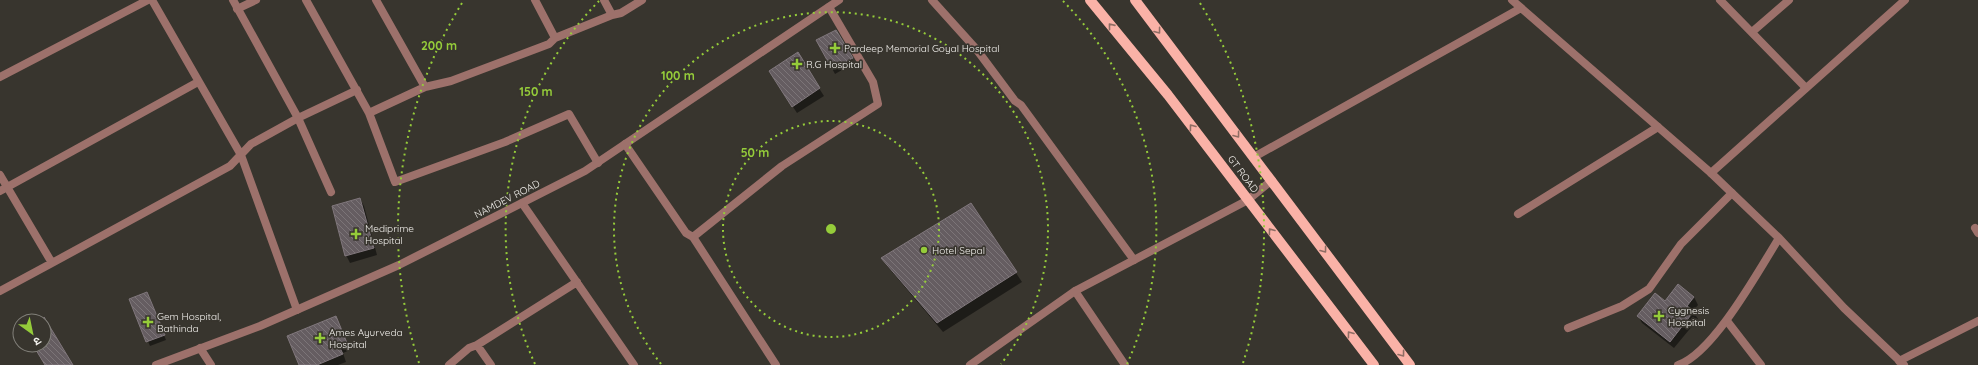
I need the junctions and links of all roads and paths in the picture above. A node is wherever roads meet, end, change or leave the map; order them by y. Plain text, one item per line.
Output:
1 (148, 0) edge
2 (152, 0) edge
3 (233, 0) edge
4 (256, 0) edge
5 (306, 0) edge
6 (376, 0) edge
7 (535, 0) edge
8 (604, 0) edge
9 (642, 0) edge
10 (839, 0) edge
11 (932, 0) edge
12 (1090, 0) edge
13 (1135, 0) edge
14 (1512, 0) edge
15 (1720, 0) edge
16 (1788, 0) edge
17 (1905, 0) edge
18 (829, 7) junction
19 (1521, 8) junction
20 (237, 9) junction
21 (612, 15) junction
22 (1752, 32) junction
23 (555, 38) junction
24 (0, 78) edge
25 (198, 82) junction
26 (425, 87) junction
27 (1806, 88) junction
28 (356, 90) junction
29 (369, 113) junction
30 (298, 118) junction
31 (1658, 127) junction
32 (625, 144) junction
33 (241, 155) junction
34 (1254, 157) junction
35 (598, 163) junction
36 (1711, 173) junction
37 (0, 175) edge
38 (1272, 180) junction
39 (4, 189) edge
40 (331, 192) dead end
41 (1732, 193) junction
42 (1248, 200) junction
43 (522, 203) junction
44 (1518, 214) dead end
45 (693, 237) junction
46 (1779, 238) junction
47 (1134, 260) junction
48 (52, 263) junction
49 (577, 282) junction
50 (0, 291) edge
51 (1075, 291) junction
52 (297, 310) junction
53 (1727, 321) junction
54 (1978, 321) edge
55 (1568, 328) dead end
56 (477, 345) junction
57 (200, 348) junction
58 (1902, 363) edge
59 (156, 365) edge
60 (211, 365) edge
61 (449, 365) edge
62 (491, 365) edge
63 (634, 365) edge
64 (776, 365) edge
65 (970, 365) edge
66 (1125, 365) edge
67 (1374, 365) edge
68 (1410, 365) edge
69 (1678, 365) edge
70 (1762, 365) edge

1 - 24 street
2 - 25 street
3 - 20 street
4 - 20 street
5 - 28 street
6 - 26 street
7 - 23 street
8 - 21 street
9 - 21 street
10 - 18 street, NAMDEV ROAD
11 - 47 street
42 -> 12 main road, GT ROAD
13 -> 34 main road, GT ROAD
14 - 19 street
15 - 22 street
16 - 22 street
17 - 27 street
18 - 32 street, NAMDEV ROAD
18 - 45 street
19 - 31 street
19 - 34 street
20 - 30 street
21 - 23 street
22 - 27 street
23 - 26 street
25 - 33 street
25 - 39 street
26 - 29 street
27 - 36 street
28 - 29 street
28 - 30 street
29 - 35 street
30 - 33 street
30 - 40 street
31 - 36 street
31 - 44 street
32 - 35 street, NAMDEV ROAD
32 - 45 street
33 - 48 street
33 - 52 street
34 - 38 main road, GT ROAD
35 - 43 street, NAMDEV ROAD
36 - 41 street
37 - 39 street
38 - 42 street
38 -> 68 main road, GT ROAD
39 - 48 street
41 - 46 street
41 - 55 street
42 - 47 street
67 -> 42 main road, GT ROAD
43 - 49 street
43 - 52 street, NAMDEV ROAD
45 - 64 street
46 - 53 street
46 - 58 street
47 - 51 street
48 - 50 street
49 - 56 street
49 - 63 street
51 - 65 street
51 - 66 street
52 - 57 street, NAMDEV ROAD
53 - 69 street
53 - 70 street
54 - 58 street
56 - 61 street
56 - 62 street
57 - 59 street, NAMDEV ROAD
57 - 60 street

